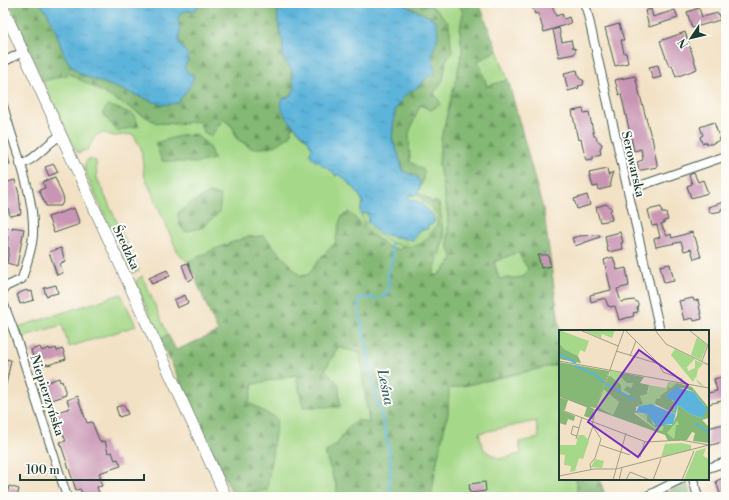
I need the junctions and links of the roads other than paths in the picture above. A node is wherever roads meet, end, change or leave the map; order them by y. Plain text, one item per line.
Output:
1 (584, 3) edge
2 (3, 8) edge
3 (23, 52) junction
4 (3, 62) edge
5 (3, 105) edge
6 (61, 135) junction
7 (726, 156) edge
8 (20, 164) junction
9 (628, 190) junction
10 (3, 291) edge
11 (3, 302) edge
12 (660, 330) edge
13 (726, 462) edge
14 (709, 468) edge
15 (679, 480) edge
16 (693, 480) edge
17 (68, 497) edge
18 (226, 497) edge
19 (645, 497) edge
20 (698, 497) edge

1 - 9 street, Serowarska
2 - 3 main road, Średzka
3 - 4 street
3 - 6 main road, Średzka
5 - 8 street
6 - 8 street
6 - 18 main road, Średzka
7 - 9 street
8 - 10 street
9 - 12 street, Serowarska
11 - 17 street, Niepierzyńska
13 - 14 street
15 - 19 street
16 - 20 street

